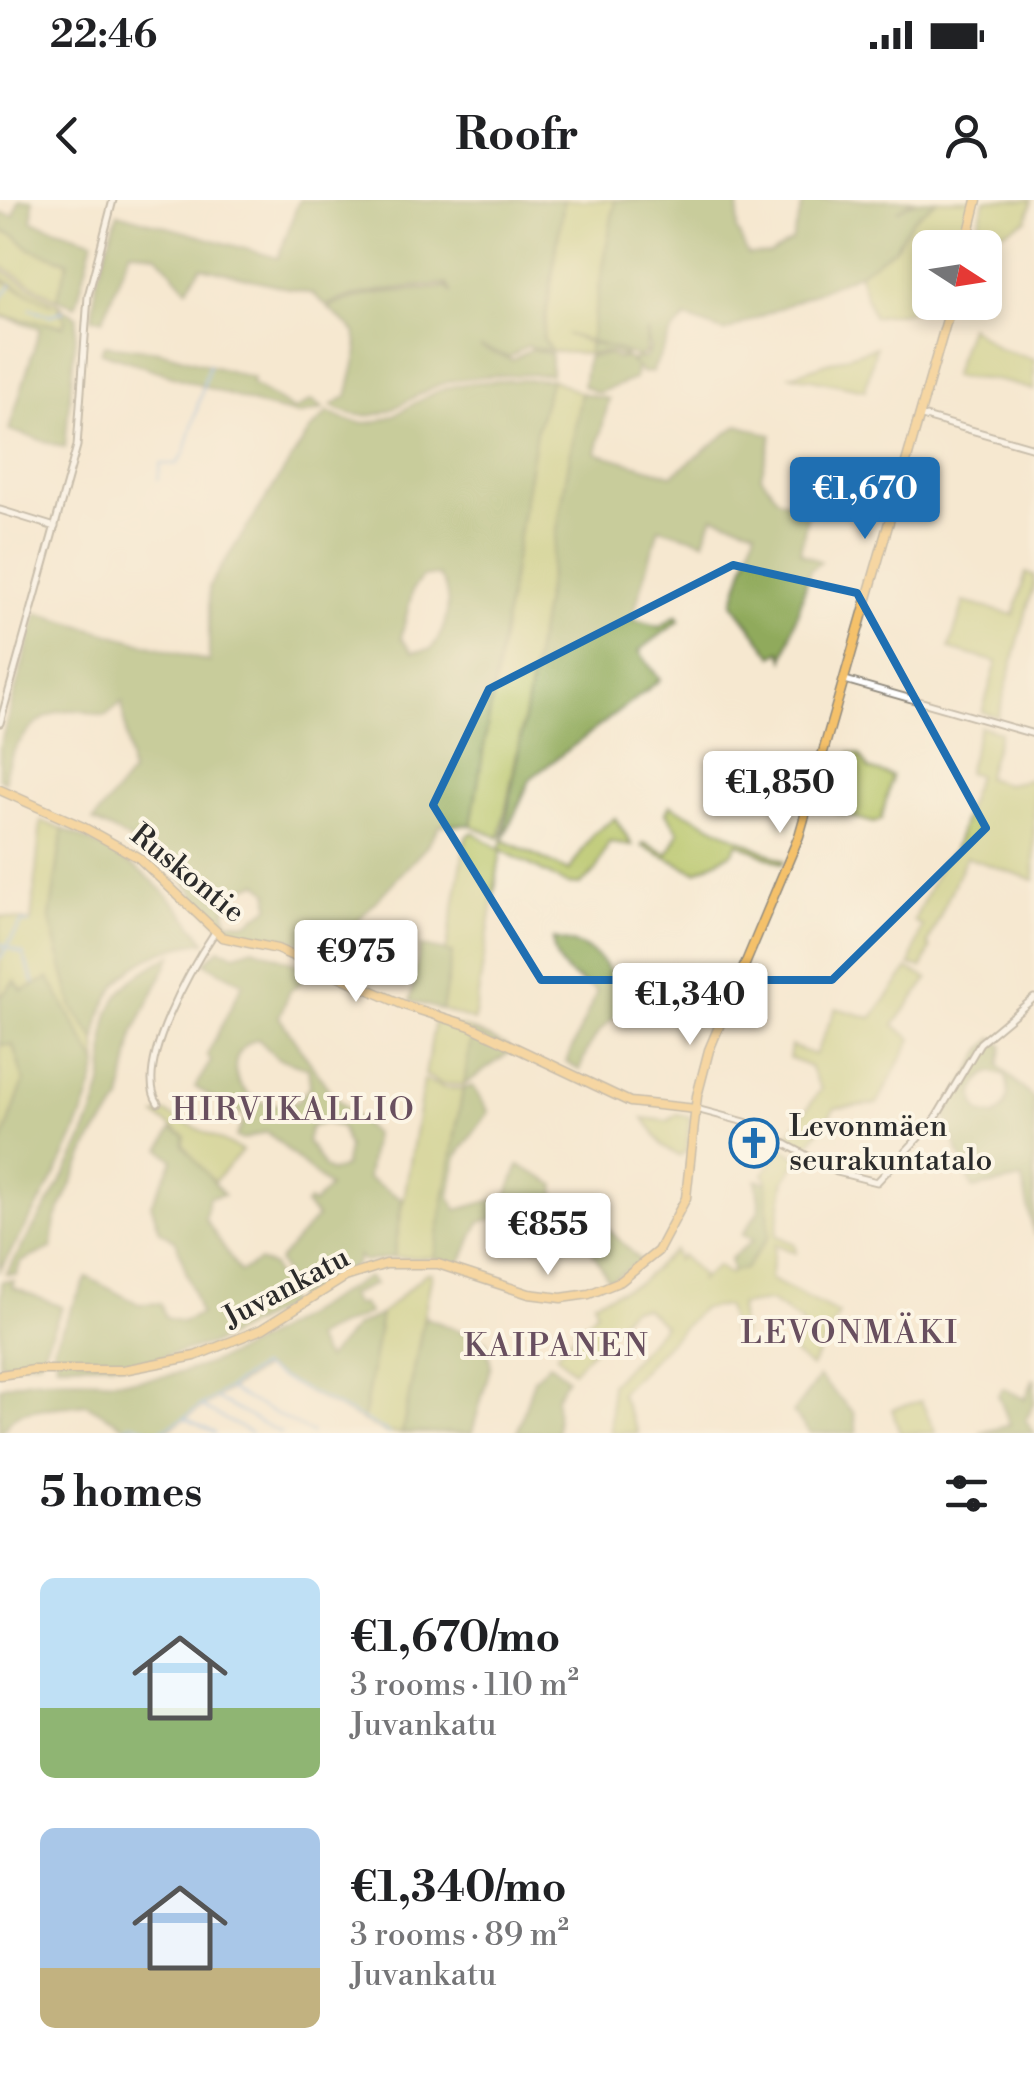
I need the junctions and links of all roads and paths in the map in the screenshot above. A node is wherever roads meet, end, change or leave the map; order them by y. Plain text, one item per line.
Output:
1 (113, 200) edge
2 (977, 200) edge
3 (970, 230) edge
4 (947, 320) edge
5 (922, 416) junction
6 (1034, 448) edge
7 (0, 510) edge
8 (56, 527) junction
9 (845, 680) junction
10 (0, 723) edge
11 (1034, 734) edge
12 (0, 790) edge
13 (216, 932) junction
14 (1034, 998) edge
15 (158, 1103) dead end
16 (696, 1109) junction
17 (0, 1376) edge

1 - 8 street
2 - 3 main road
4 - 5 main road, Juvankatu
5 - 6 street
5 - 9 main road, Juvankatu
7 - 8 street
8 - 10 street
9 - 11 street
9 - 16 main road, Juvankatu
12 - 13 main road, Ruskontie
13 - 15 street
13 - 16 main road, Ruskontie
14 - 16 street
16 - 17 main road, Juvankatu

